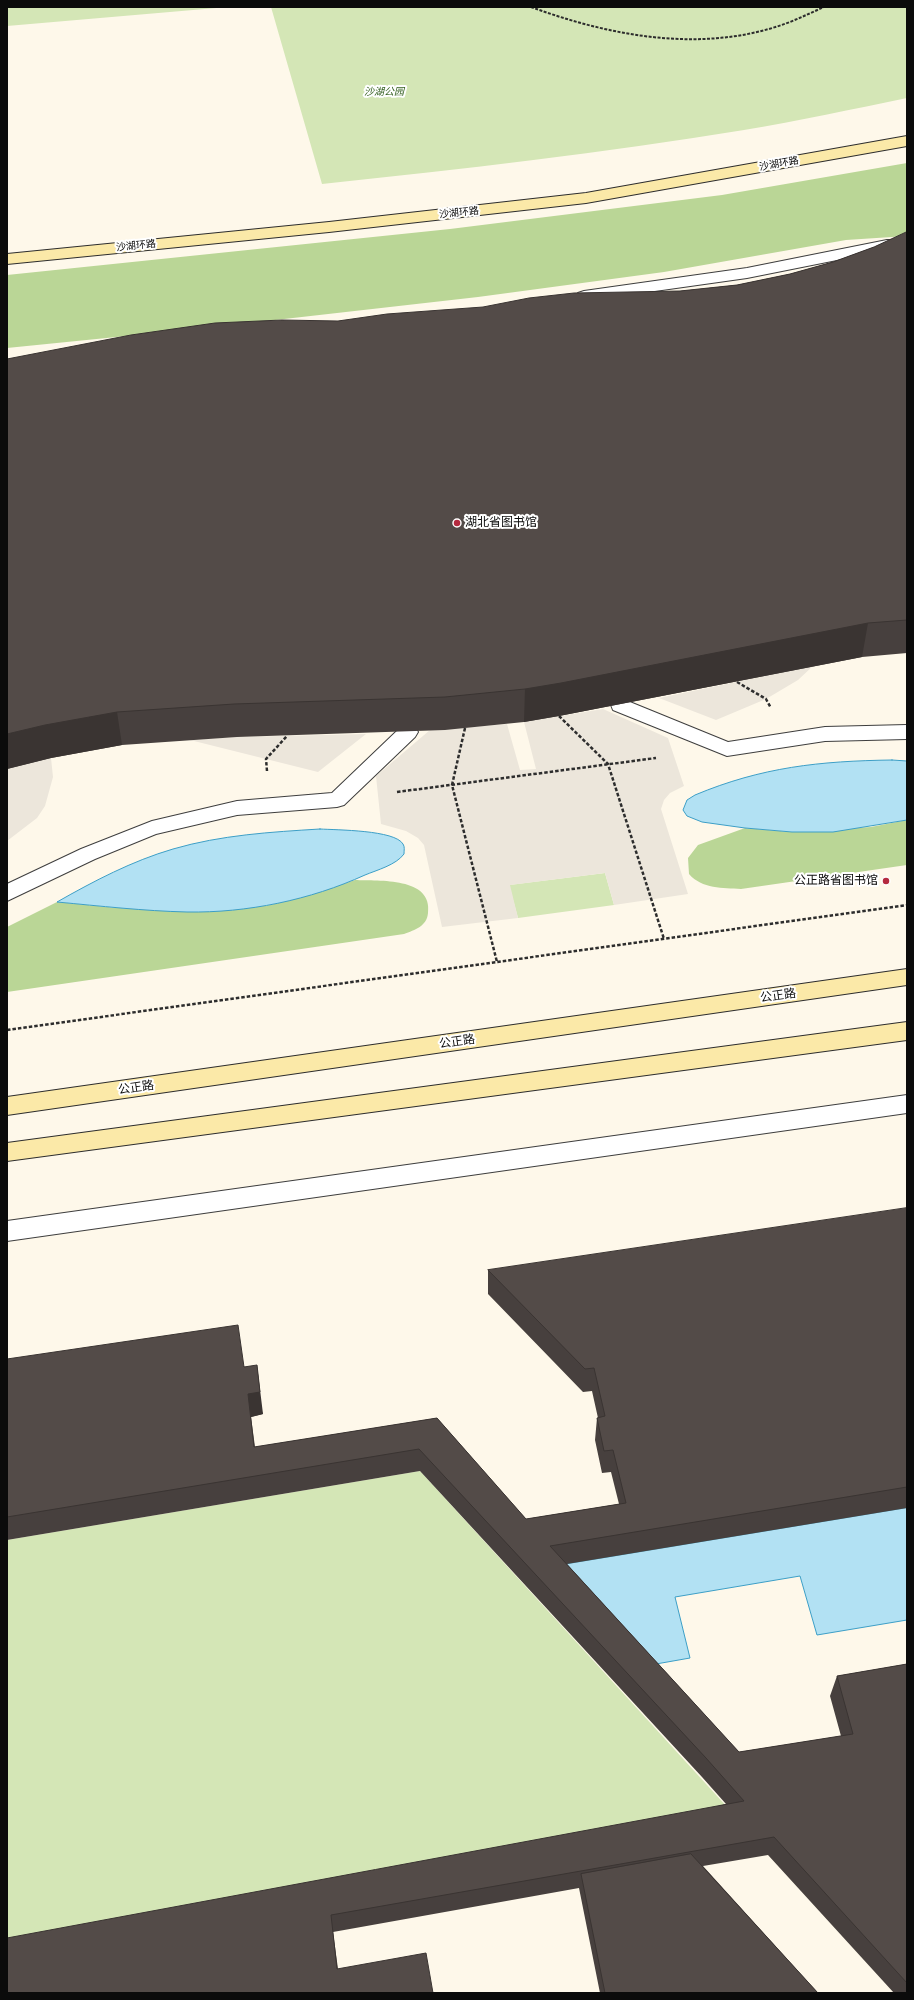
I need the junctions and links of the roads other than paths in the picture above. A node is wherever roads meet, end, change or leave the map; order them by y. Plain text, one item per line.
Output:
1 (907, 141) edge
2 (907, 245) edge
3 (7, 259) edge
4 (570, 298) edge
5 (620, 706) edge
6 (408, 732) edge
7 (907, 732) edge
8 (7, 893) edge
9 (907, 977) edge
10 (907, 1031) edge
11 (907, 1104) edge
12 (7, 1106) edge
13 (7, 1152) edge
14 (7, 1231) edge

1 - 3 main road, 沙湖环路
2 - 4 lane
5 - 7 lane
6 - 8 lane
9 - 12 main road, 公正路
10 - 13 main road
11 - 14 street

